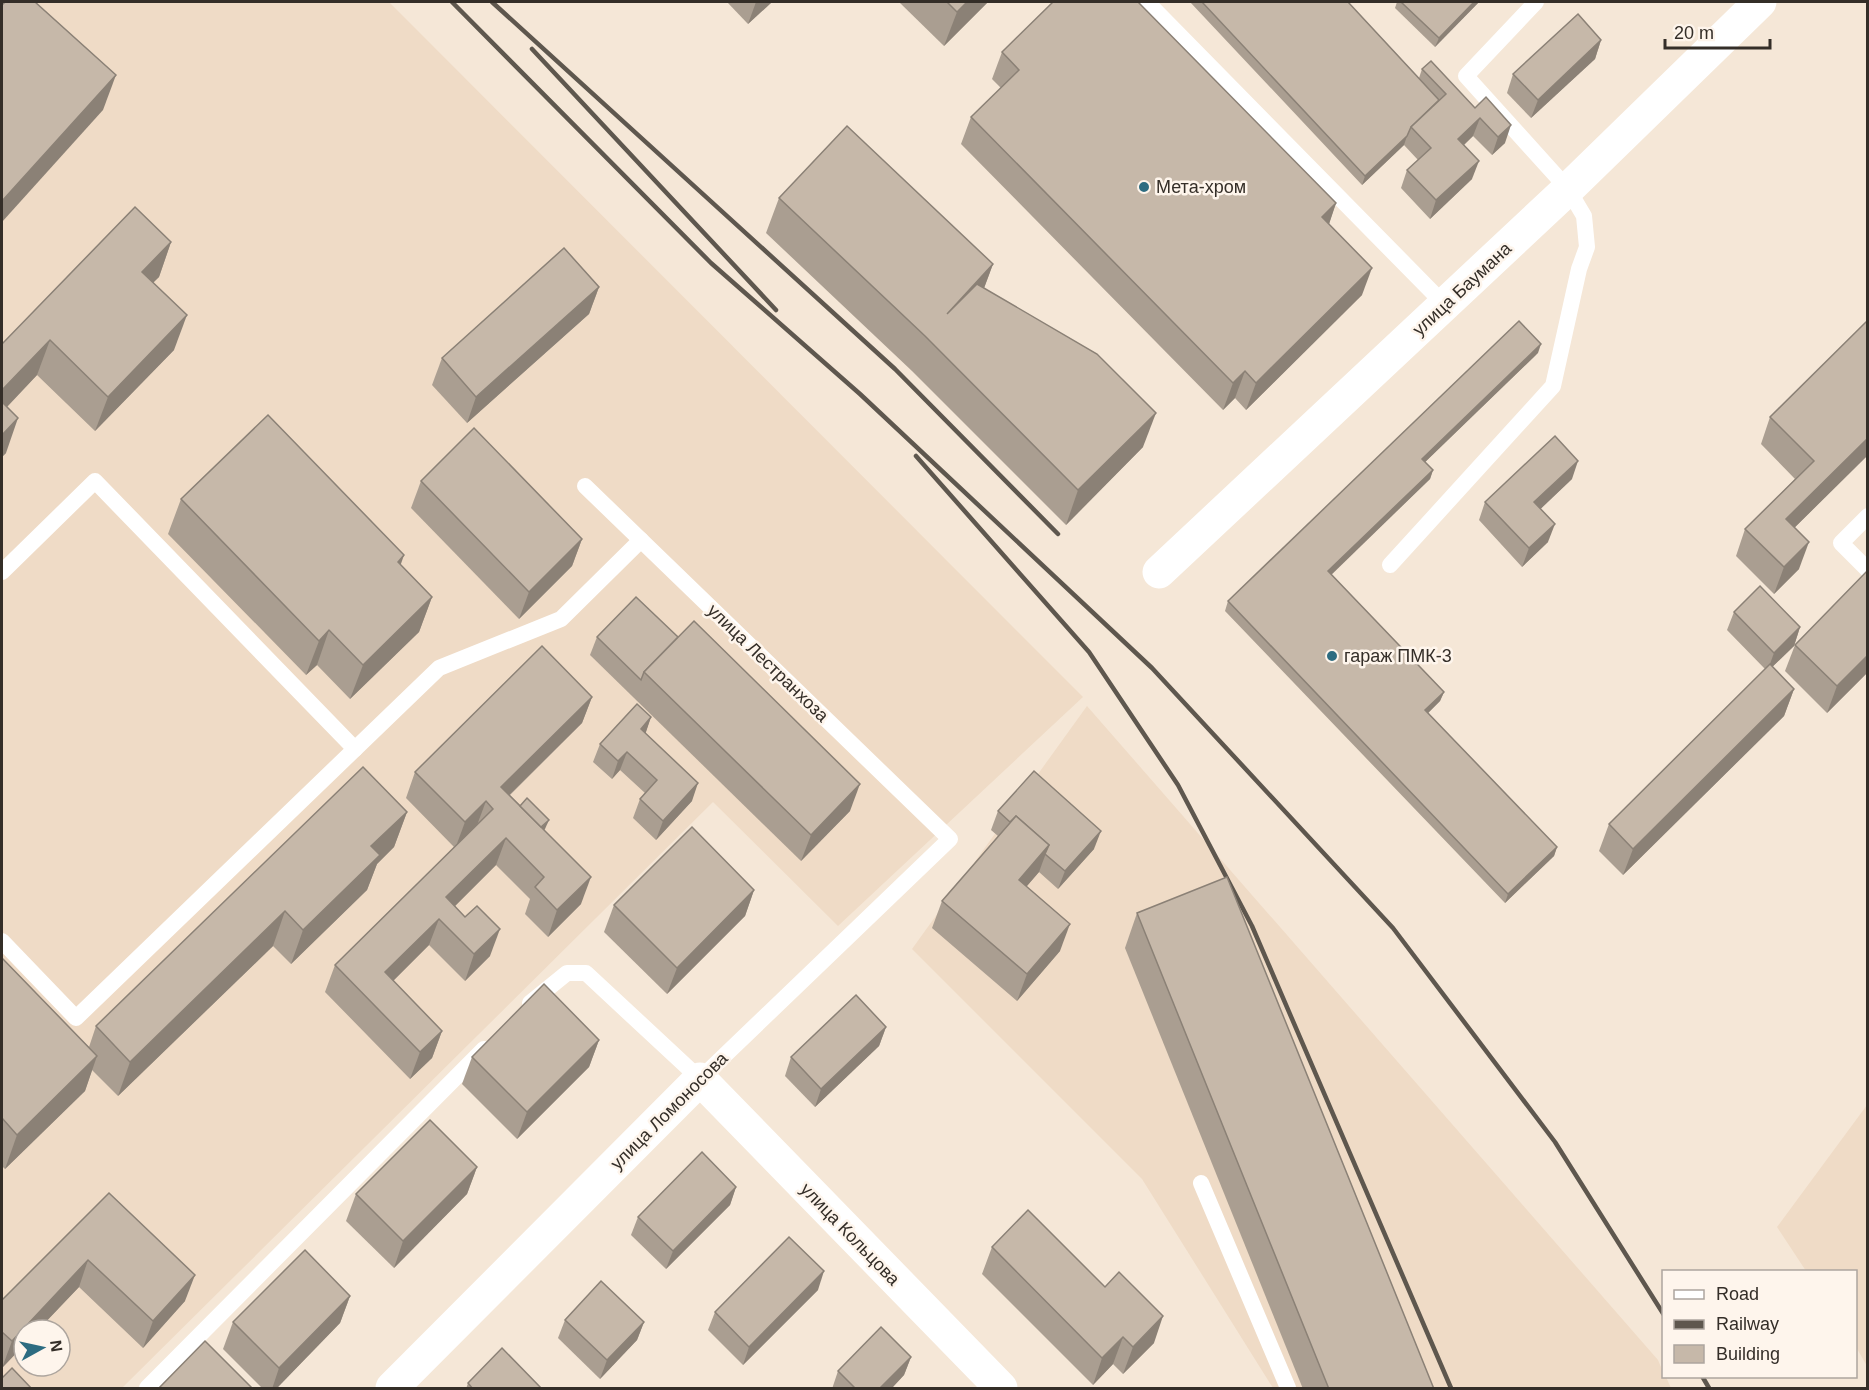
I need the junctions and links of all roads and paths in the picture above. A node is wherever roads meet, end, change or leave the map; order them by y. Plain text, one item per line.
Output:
1 (1147, 2) edge
2 (1536, 2) edge
3 (1760, 2) edge
4 (1568, 189) junction
5 (1445, 304) junction
6 (585, 486) dead end
7 (1868, 516) edge
8 (641, 540) junction
9 (1390, 566) dead end
10 (1868, 570) edge
11 (2, 572) edge
12 (1159, 572) dead end
13 (355, 749) junction
14 (950, 839) joint
15 (2, 941) edge
16 (520, 1013) edge
17 (495, 1038) edge
18 (700, 1079) junction
19 (1202, 1183) dead end
20 (999, 1388) edge
21 (147, 1389) edge
22 (392, 1389) edge
23 (1288, 1389) edge

1 - 5 lane
2 - 4 lane
3 - 4 street, улица Баумана
4 - 5 street, улица Баумана
4 - 9 lane
5 - 12 street, улица Баумана
6 - 8 lane, улица Лестранхоза
7 - 10 lane
8 - 13 lane
8 - 14 lane, улица Лестранхоза
11 - 13 lane
13 - 15 lane
14 - 18 lane, улица Ломоносова
16 - 18 lane
17 - 21 lane
18 - 20 street, улица Кольцова
18 - 22 street, улица Ломоносова
19 - 23 lane

